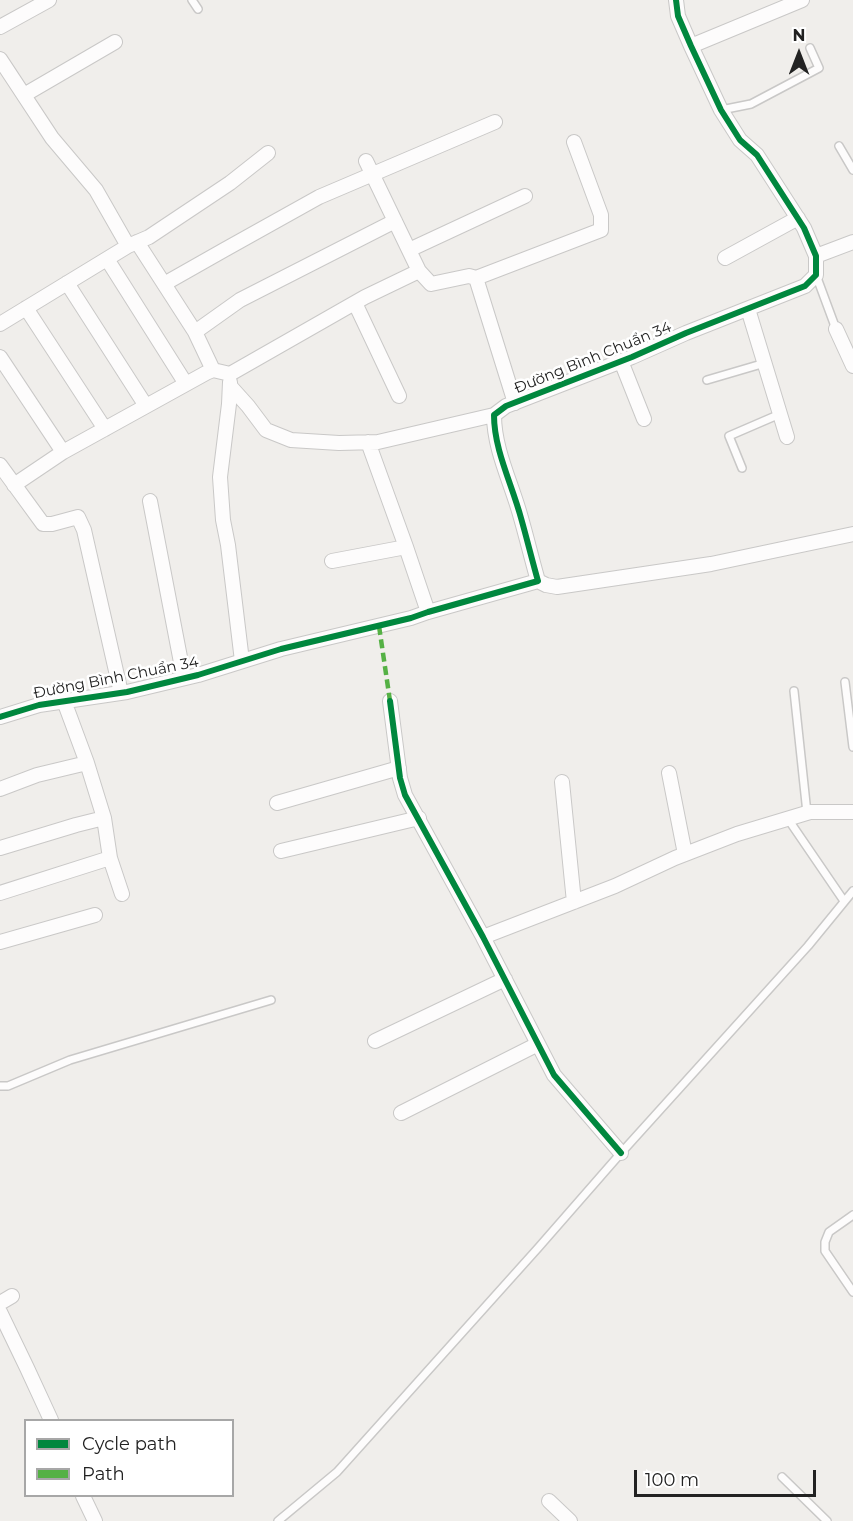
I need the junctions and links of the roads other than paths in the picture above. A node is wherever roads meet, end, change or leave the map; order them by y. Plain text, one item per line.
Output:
1 (50, 0) edge
2 (192, 0) edge
3 (675, 0) edge
4 (802, 0) edge
5 (198, 9) dead end
6 (0, 27) edge
7 (115, 42) dead end
8 (691, 46) junction
9 (810, 48) dead end
10 (0, 59) edge
11 (24, 95) junction
12 (721, 110) junction
13 (495, 122) dead end
14 (574, 142) dead end
15 (839, 146) dead end
16 (268, 153) dead end
17 (369, 167) junction
18 (853, 170) edge
19 (525, 196) dead end
20 (798, 218) junction
21 (395, 221) junction
22 (853, 242) edge
23 (132, 244) junction
24 (409, 250) junction
25 (816, 256) junction
26 (725, 258) dead end
27 (107, 259) junction
28 (419, 271) junction
29 (816, 275) junction
30 (476, 278) junction
31 (67, 283) junction
32 (164, 284) junction
33 (355, 303) junction
34 (26, 308) junction
35 (748, 309) junction
36 (0, 324) edge
37 (836, 328) joint
38 (195, 332) junction
39 (0, 357) edge
40 (621, 361) junction
41 (765, 363) junction
42 (853, 366) edge
43 (213, 370) junction
44 (230, 380) junction
45 (707, 380) dead end
46 (186, 384) junction
47 (399, 396) dead end
48 (515, 403) junction
49 (146, 406) junction
50 (780, 414) junction
51 (494, 415) junction
52 (644, 419) dead end
53 (105, 429) junction
54 (787, 436) dead end
55 (368, 442) junction
56 (63, 452) junction
57 (0, 465) edge
58 (742, 468) dead end
59 (14, 485) junction
60 (150, 501) dead end
61 (853, 534) edge
62 (406, 547) junction
63 (332, 561) dead end
64 (538, 581) junction
65 (428, 612) junction
66 (242, 661) junction
67 (184, 678) junction
68 (845, 682) dead end
69 (794, 691) dead end
70 (121, 693) junction
71 (64, 701) junction
72 (390, 701) dead end
73 (0, 717) edge
74 (853, 747) edge
75 (87, 764) junction
76 (399, 768) junction
77 (669, 773) dead end
78 (562, 782) dead end
79 (0, 789) edge
80 (277, 803) dead end
81 (853, 812) edge
82 (807, 813) junction
83 (104, 818) junction
84 (419, 818) junction
85 (788, 818) junction
86 (0, 848) edge
87 (281, 851) dead end
88 (685, 854) junction
89 (110, 858) junction
90 (853, 891) edge
91 (0, 893) edge
92 (122, 894) dead end
93 (844, 901) junction
94 (574, 902) junction
95 (95, 915) dead end
96 (483, 936) junction
97 (0, 942) edge
98 (505, 979) junction
99 (271, 1000) dead end
100 (375, 1041) dead end
101 (538, 1044) junction
102 (0, 1086) edge
103 (401, 1113) dead end
104 (621, 1153) junction
105 (853, 1215) edge
106 (853, 1292) edge
107 (0, 1312) edge
108 (51, 1419) edge
109 (782, 1477) dead end
110 (83, 1497) edge
111 (549, 1501) dead end
112 (95, 1521) edge
113 (278, 1521) edge
114 (570, 1521) edge
115 (828, 1521) edge

1 - 6 street
2 - 5 lane
3 - 8 street
4 - 8 street
7 - 11 street
8 - 12 street
9 - 12 lane
10 - 11 street
11 - 23 street
12 - 20 street
13 - 17 street
14 - 30 street
15 - 18 lane
16 - 23 street
17 - 21 street
17 - 32 street
19 - 24 street
20 - 25 street
20 - 26 street
21 - 24 street
21 - 38 street
22 - 25 street
23 - 27 street
23 - 32 street
24 - 28 street
25 - 29 street
27 - 31 street
27 - 46 street
28 - 30 street
28 - 33 street
29 - 35 street, Đường Bình Chuẩn 34
29 - 37 lane
30 - 48 street
31 - 34 street
31 - 49 street
32 - 38 street
33 - 44 street
33 - 47 street
34 - 36 street
34 - 53 street
35 - 40 street, Đường Bình Chuẩn 34
35 - 41 street
37 - 42 street
38 - 43 street
39 - 56 street
40 - 48 street, Đường Bình Chuẩn 34
40 - 52 street
41 - 45 lane
41 - 50 street
43 - 44 street
43 - 46 street
44 - 55 street, Đường Bình Chuẩn 34
44 - 66 street
46 - 49 street
48 - 51 street, Đường Bình Chuẩn 34
49 - 53 street
50 - 54 street
50 - 58 lane
51 - 55 street, Đường Bình Chuẩn 34
51 - 64 street
53 - 56 street
55 - 62 street
56 - 59 street
57 - 59 street
59 - 70 street
60 - 67 street
61 - 64 street
62 - 63 street
62 - 65 street
64 - 65 street, Đường Bình Chuẩn 34
65 - 66 street, Đường Bình Chuẩn 34
66 - 67 street, Đường Bình Chuẩn 34
67 - 70 street, Đường Bình Chuẩn 34
68 - 74 lane
69 - 82 lane
70 - 71 street, Đường Bình Chuẩn 34
71 - 73 street, Đường Bình Chuẩn 34
71 - 75 street
72 - 76 street
75 - 79 street
75 - 83 street
76 - 80 street
76 - 84 street
77 - 88 street
78 - 94 street
81 - 82 street
82 - 85 street
83 - 86 street
83 - 89 street
84 - 87 street
84 - 96 street
85 - 88 street
85 - 93 lane
88 - 94 street
89 - 91 street
89 - 92 street
90 - 93 lane
93 - 104 lane
94 - 96 street
95 - 97 street
96 - 98 street
98 - 100 street
98 - 101 street
99 - 102 lane
101 - 103 street
101 - 104 street
104 - 113 lane
105 - 106 lane
107 - 108 street
109 - 115 lane
110 - 112 street
111 - 114 street

